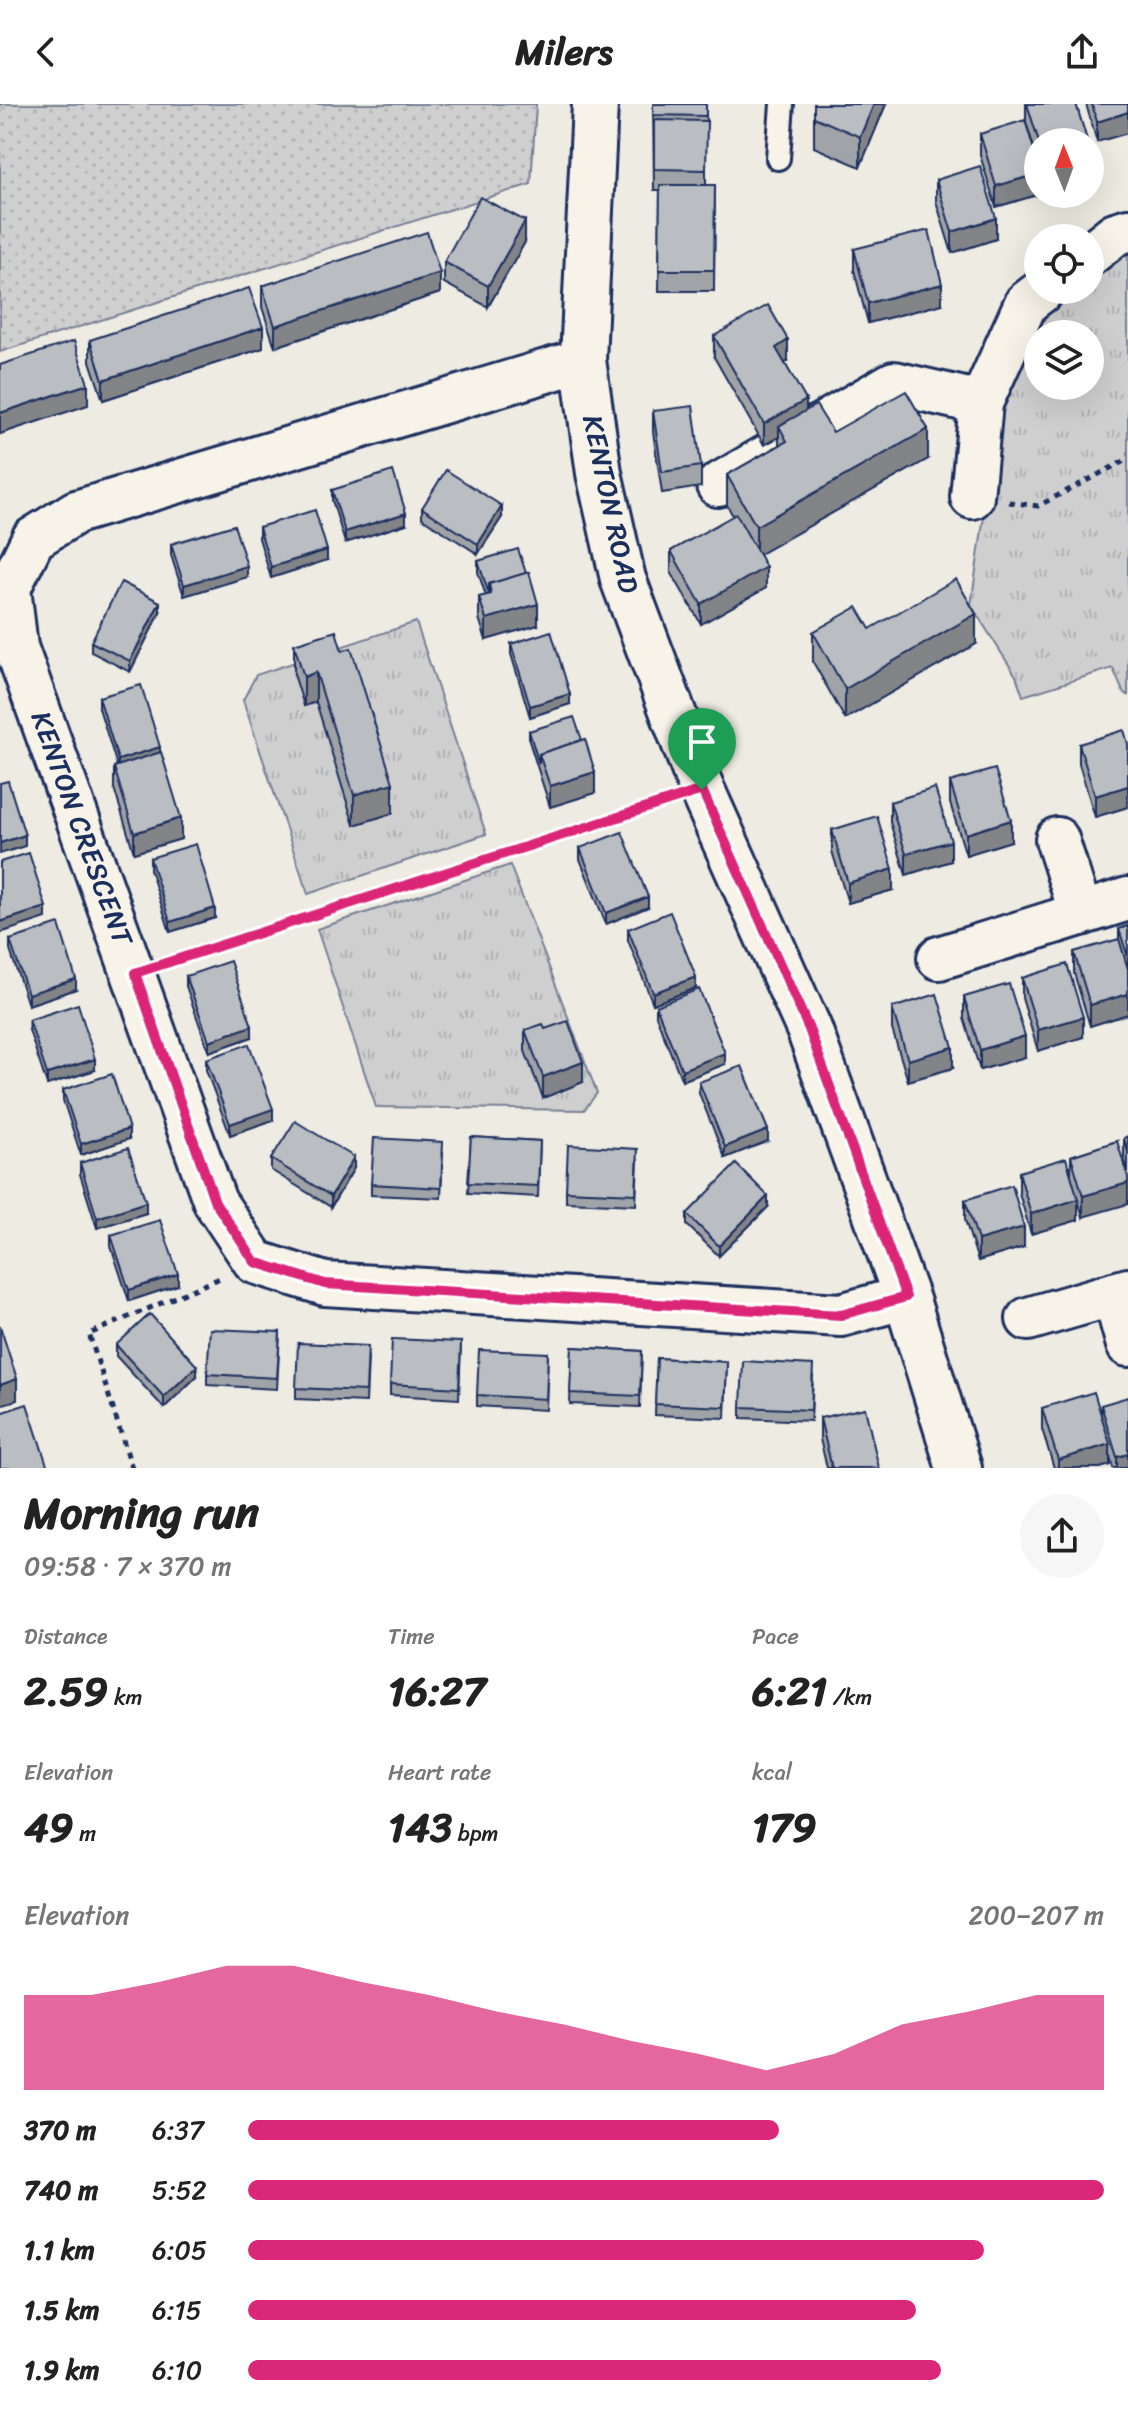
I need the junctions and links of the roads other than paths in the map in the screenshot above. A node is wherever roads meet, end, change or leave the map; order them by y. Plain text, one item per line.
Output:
1 (595, 104) edge
2 (782, 104) edge
3 (778, 158) dead end
4 (1128, 230) edge
5 (1104, 243) edge
6 (1026, 304) edge
7 (583, 360) junction
8 (981, 403) junction
9 (718, 485) dead end
10 (972, 497) road end
11 (1057, 839) dead end
12 (1128, 899) edge
13 (1081, 914) junction
14 (939, 958) dead end
15 (1121, 1292) edge
16 (906, 1297) junction
17 (1028, 1319) dead end
18 (1128, 1345) edge
19 (959, 1468) edge

1 - 7 street, KENTON ROAD
2 - 3 lane
4 - 5 street
6 - 8 street
7 - 16 street, KENTON ROAD
7 - 16 street, KENTON CRESCENT
8 - 9 street
8 - 10 street
11 - 13 street
12 - 13 street
13 - 14 street
15 - 17 street
15 - 18 street
16 - 19 street, KENTON ROAD

